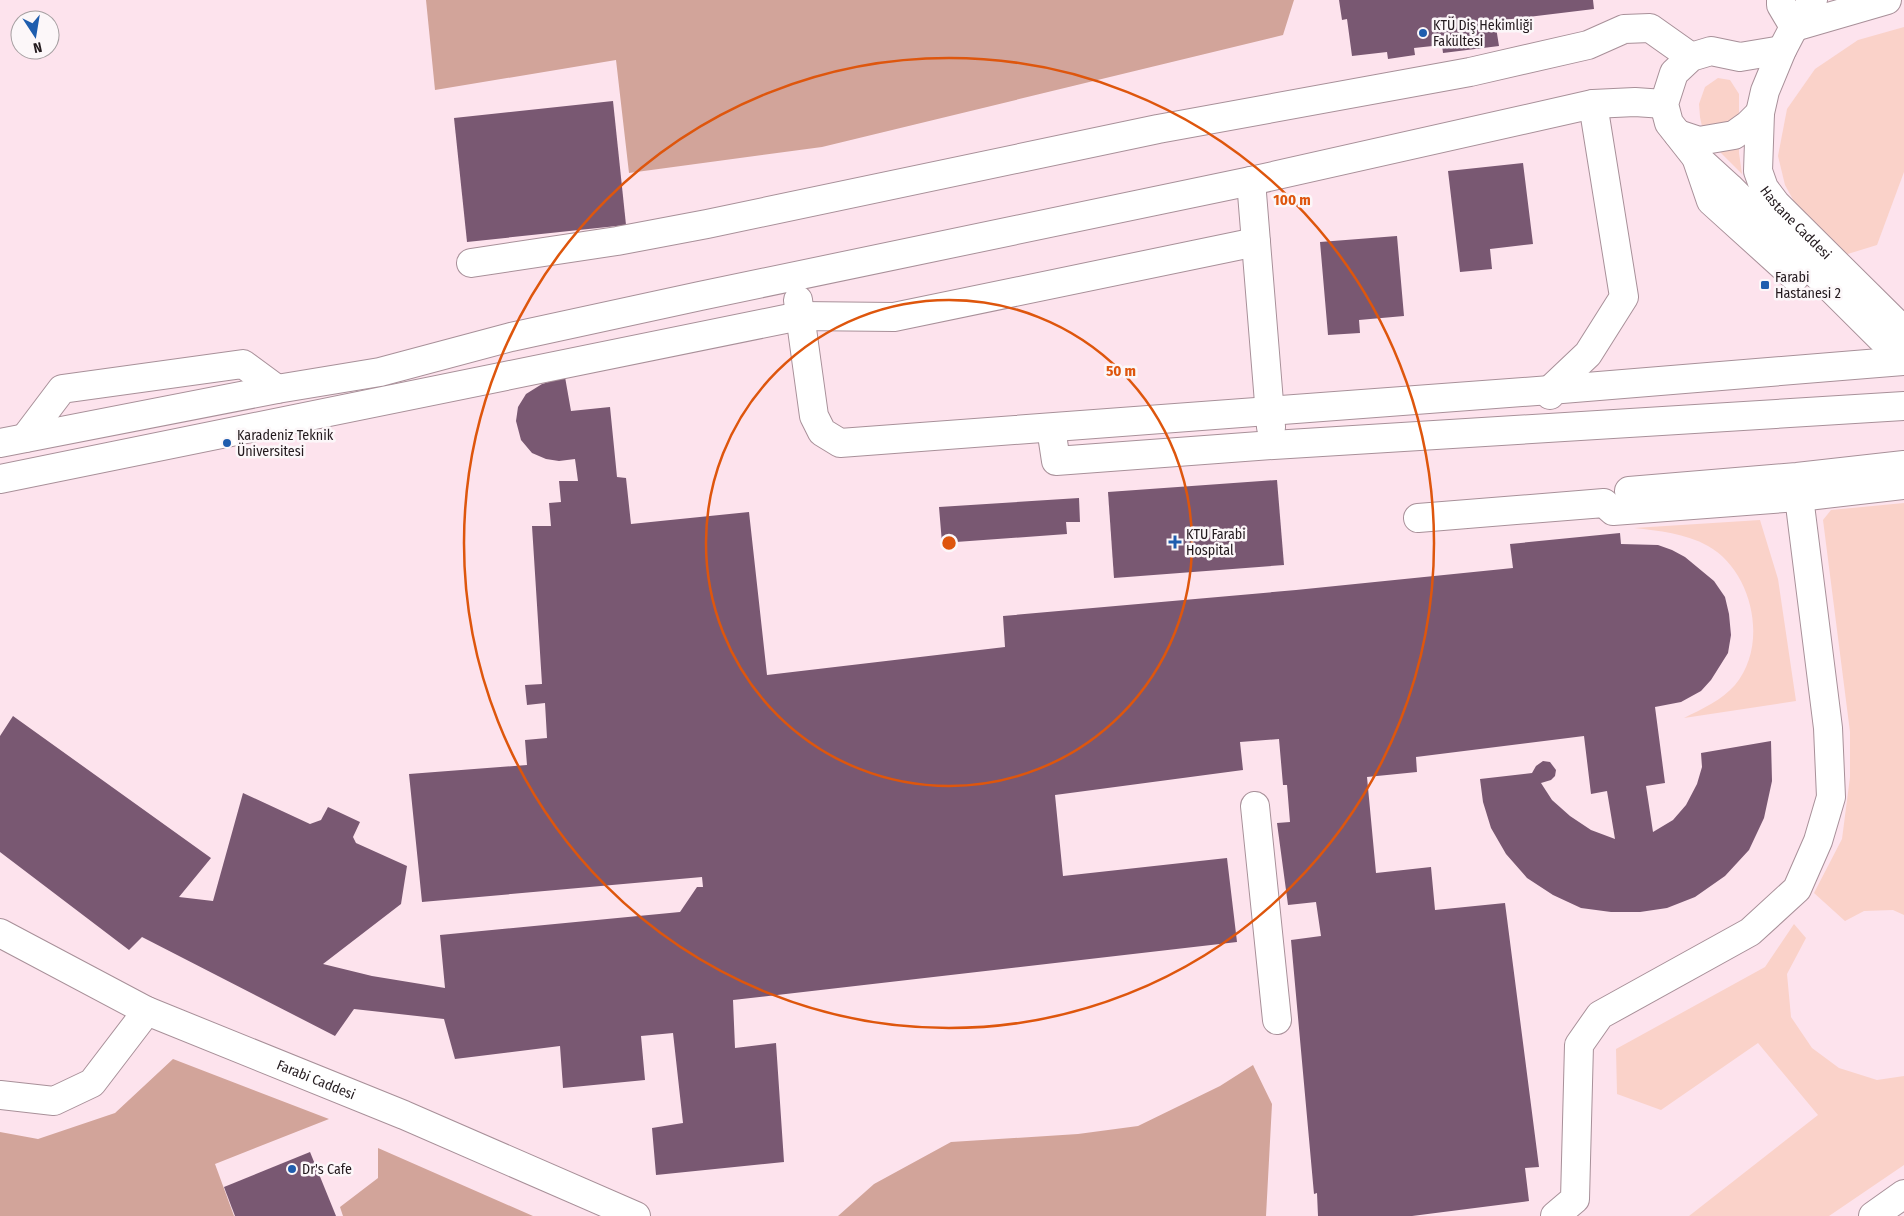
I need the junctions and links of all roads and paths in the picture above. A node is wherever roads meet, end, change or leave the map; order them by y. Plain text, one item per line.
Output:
1 (1781, 0) edge
2 (1813, 0) edge
3 (1887, 0) edge
4 (1788, 38) junction
5 (1691, 57) junction
6 (1740, 57) junction
7 (1763, 102) junction
8 (1593, 104) junction
9 (1664, 104) junction
10 (1678, 134) junction
11 (1251, 181) junction
12 (1256, 242) junction
13 (471, 263) dead end
14 (795, 277) junction
15 (800, 316) junction
16 (1904, 331) edge
17 (1904, 361) edge
18 (277, 389) junction
19 (1550, 390) junction
20 (1904, 406) edge
21 (1269, 410) junction
22 (1051, 428) junction
23 (1548, 428) junction
24 (13, 441) edge
25 (1272, 446) junction
26 (1904, 465) edge
27 (0, 478) edge
28 (1904, 485) edge
29 (1799, 497) junction
30 (1604, 503) junction
31 (1418, 518) dead end
32 (1255, 806) dead end
33 (0, 933) edge
34 (147, 1011) junction
35 (1277, 1020) dead end
36 (0, 1095) edge
37 (1904, 1194) edge
38 (636, 1216) edge
39 (1556, 1216) edge
40 (1873, 1216) edge

1 - 4 street
2 - 4 street, Hastane Caddesi
3 - 4 street
4 - 6 street
4 - 7 street, Hastane Caddesi
5 - 6 street
5 - 9 street
5 - 13 street
6 - 7 street, Hastane Caddesi
7 - 10 street, Hastane Caddesi
7 - 16 street, Hastane Caddesi
8 - 9 street
8 - 11 street
8 - 19 street
9 - 10 street, Hastane Caddesi
10 - 17 street, Hastane Caddesi
11 - 12 street
11 - 14 street
12 - 15 street
12 - 21 street
14 - 15 street
14 - 18 street
15 - 22 street
15 - 27 street
17 - 19 street
18 - 24 street
18 - 24 street
19 - 21 street
19 - 23 street
20 - 23 street
21 - 22 street
21 - 25 street
22 - 25 street
23 - 25 street
26 - 30 street
28 - 29 street
29 - 30 street
29 - 39 street
30 - 31 street
32 - 35 street
33 - 34 street, Farabi Caddesi
34 - 36 street
34 - 38 street, Farabi Caddesi
37 - 40 street

